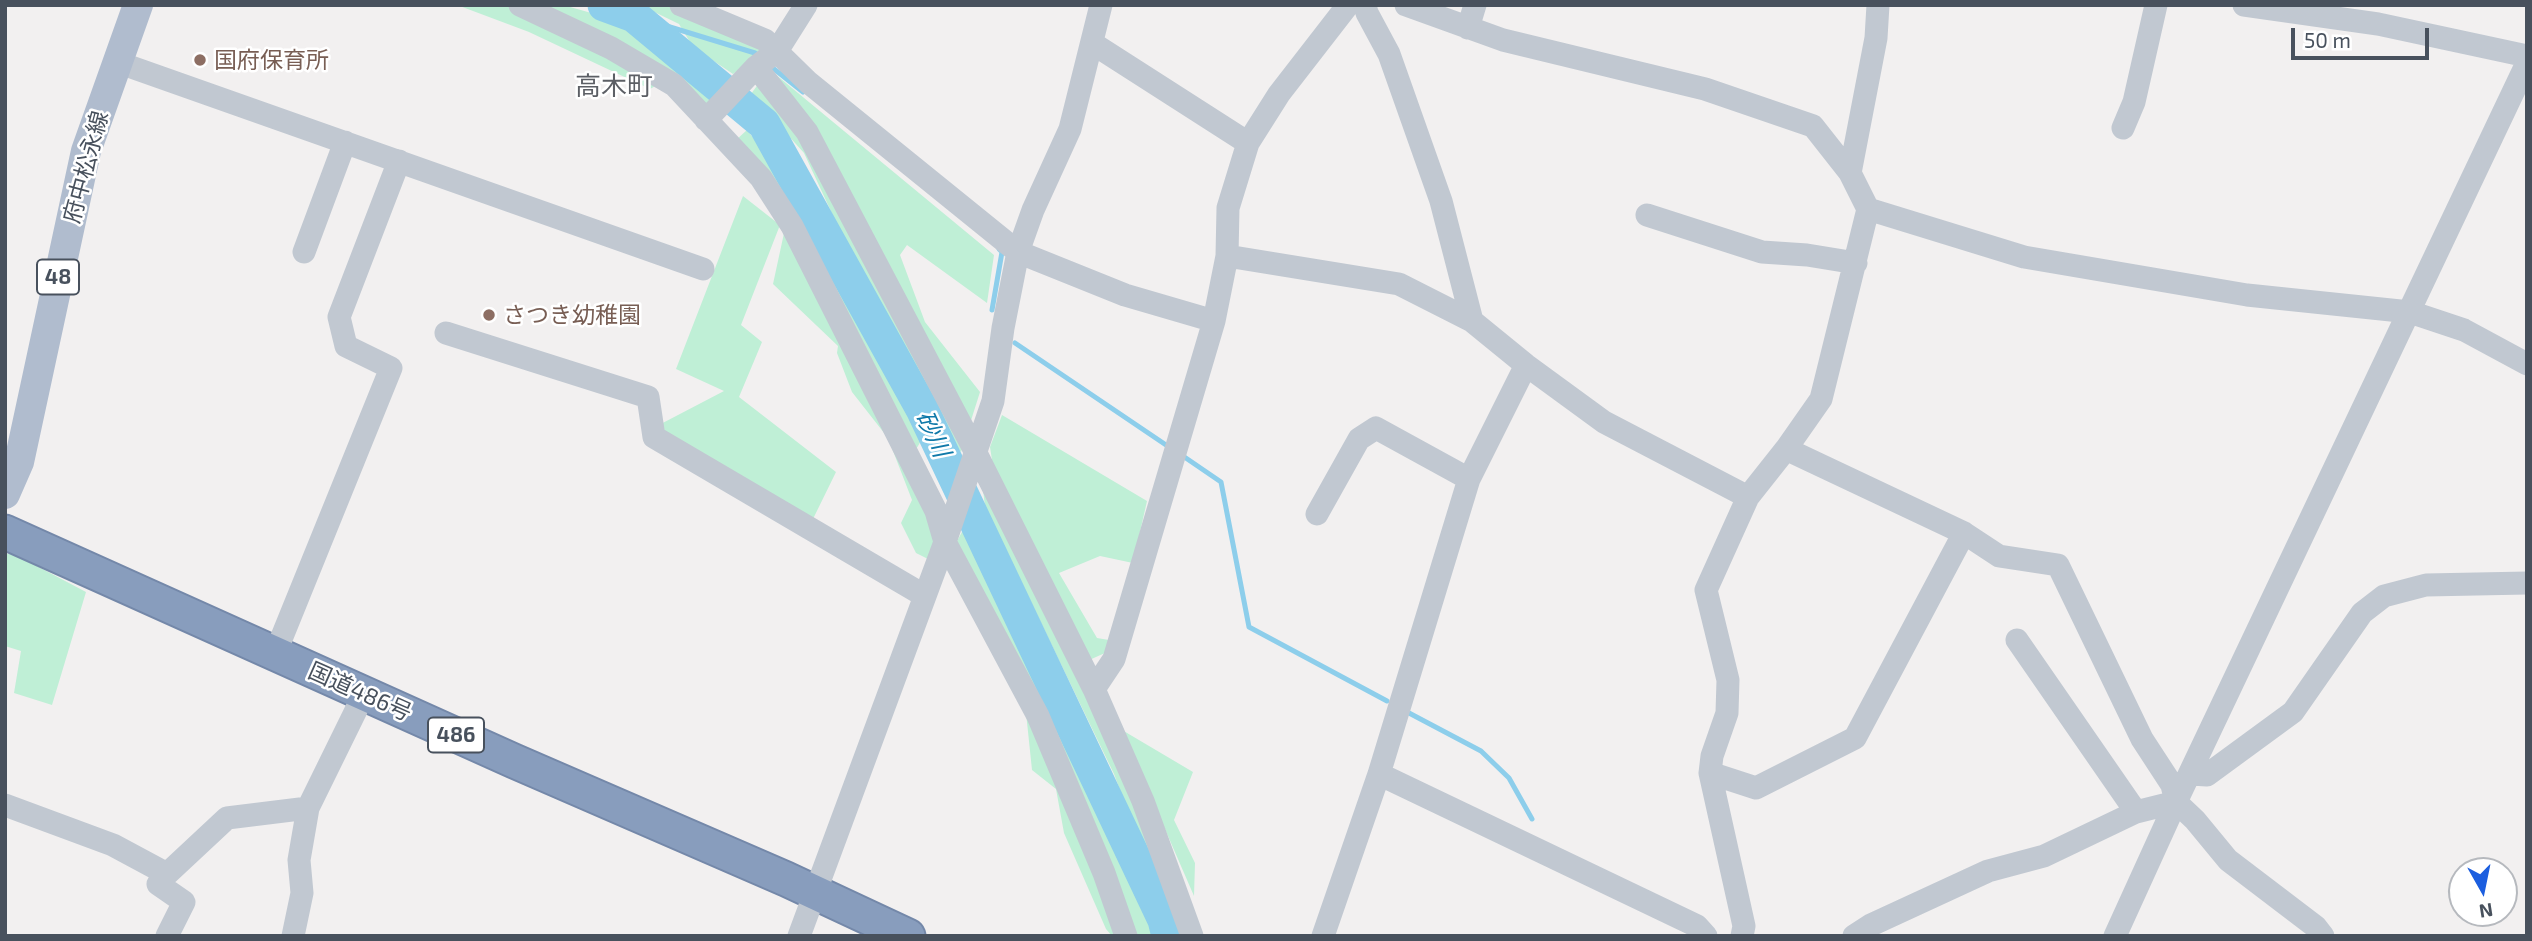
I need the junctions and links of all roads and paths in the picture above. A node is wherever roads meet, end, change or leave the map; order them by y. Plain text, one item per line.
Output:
1 (138, 5) edge
2 (520, 5) edge
3 (681, 5) edge
4 (806, 5) edge
5 (1348, 5) edge
6 (1365, 5) edge
7 (1406, 5) edge
8 (1475, 5) edge
9 (1878, 5) edge
10 (2156, 5) edge
11 (2244, 5) edge
12 (1094, 7) edge
13 (1468, 28) junction
14 (1092, 43) junction
15 (777, 51) junction
16 (2527, 56) edge
17 (117, 62) junction
18 (2527, 63) edge
19 (756, 67) junction
20 (706, 120) junction
21 (2123, 128) dead end
22 (345, 142) junction
23 (1248, 143) junction
24 (399, 161) junction
25 (1850, 173) junction
26 (1868, 209) junction
27 (1647, 215) dead end
28 (1018, 252) junction
29 (304, 253) dead end
30 (1227, 256) junction
31 (1856, 263) junction
32 (704, 269) dead end
33 (2410, 312) junction
34 (1214, 321) junction
35 (1472, 321) junction
36 (446, 333) dead end
37 (2527, 364) edge
38 (1526, 365) junction
39 (1786, 449) junction
40 (976, 453) junction
41 (1469, 479) junction
42 (5, 494) edge
43 (1748, 497) junction
44 (1317, 514) dead end
45 (5, 533) edge
46 (1964, 533) junction
47 (945, 541) junction
48 (2527, 583) edge
49 (925, 596) junction
50 (2017, 640) dead end
51 (275, 654) junction
52 (1094, 689) junction
53 (363, 694) junction
54 (1710, 773) junction
55 (1379, 774) junction
56 (2191, 774) junction
57 (2176, 802) junction
58 (5, 805) edge
59 (308, 808) junction
60 (2136, 812) junction
61 (167, 874) junction
62 (814, 893) junction
63 (1869, 932) edge
64 (167, 936) edge
65 (293, 936) edge
66 (799, 936) edge
67 (908, 936) edge
68 (1126, 936) edge
69 (1192, 936) edge
70 (1323, 936) edge
71 (1706, 936) edge
72 (1742, 936) edge
73 (2115, 936) edge
74 (2323, 936) edge

1 - 17 main road, 府中松永線 / 48
2 - 20 street
3 - 15 street
4 - 15 street
5 - 23 street
6 - 35 street
7 - 13 street
8 - 13 street
9 - 25 street
10 - 21 street
11 - 16 street
12 - 14 street
13 - 25 street
14 - 23 street
14 - 28 street
15 - 19 street
15 - 28 street
17 - 22 street
17 - 42 main road, 府中松永線 / 48
18 - 33 street
19 - 20 street
19 - 40 street
20 - 47 street
22 - 24 street
22 - 29 street
23 - 30 street
24 - 32 street
24 - 51 street
25 - 26 street
26 - 31 street
26 - 33 street
27 - 31 street
28 - 34 street
28 - 40 street
30 - 34 street
30 - 35 street
31 - 39 street
33 - 37 street
33 - 56 street
34 - 52 street
35 - 38 street
36 - 49 street
38 - 41 street
38 - 43 street
39 - 43 street
39 - 46 street
40 - 47 street
40 - 52 street
41 - 44 street
41 - 55 street
43 - 54 street
45 - 51 highway, 国道486号 / 486
46 - 54 street
46 - 57 street
47 - 49 street
47 - 68 street
48 - 56 street
49 - 62 street
50 - 60 street
51 - 53 highway, 国道486号 / 486
52 - 69 street
53 - 59 street
53 - 62 highway, 国道486号 / 486
54 - 72 street
55 - 70 street
55 - 71 street
56 - 57 street
57 - 60 street
57 - 73 street
57 - 74 street
58 - 61 street
59 - 61 street
59 - 65 street
60 - 63 street
61 - 64 street
62 - 66 street
62 - 67 highway, 国道486号 / 486

